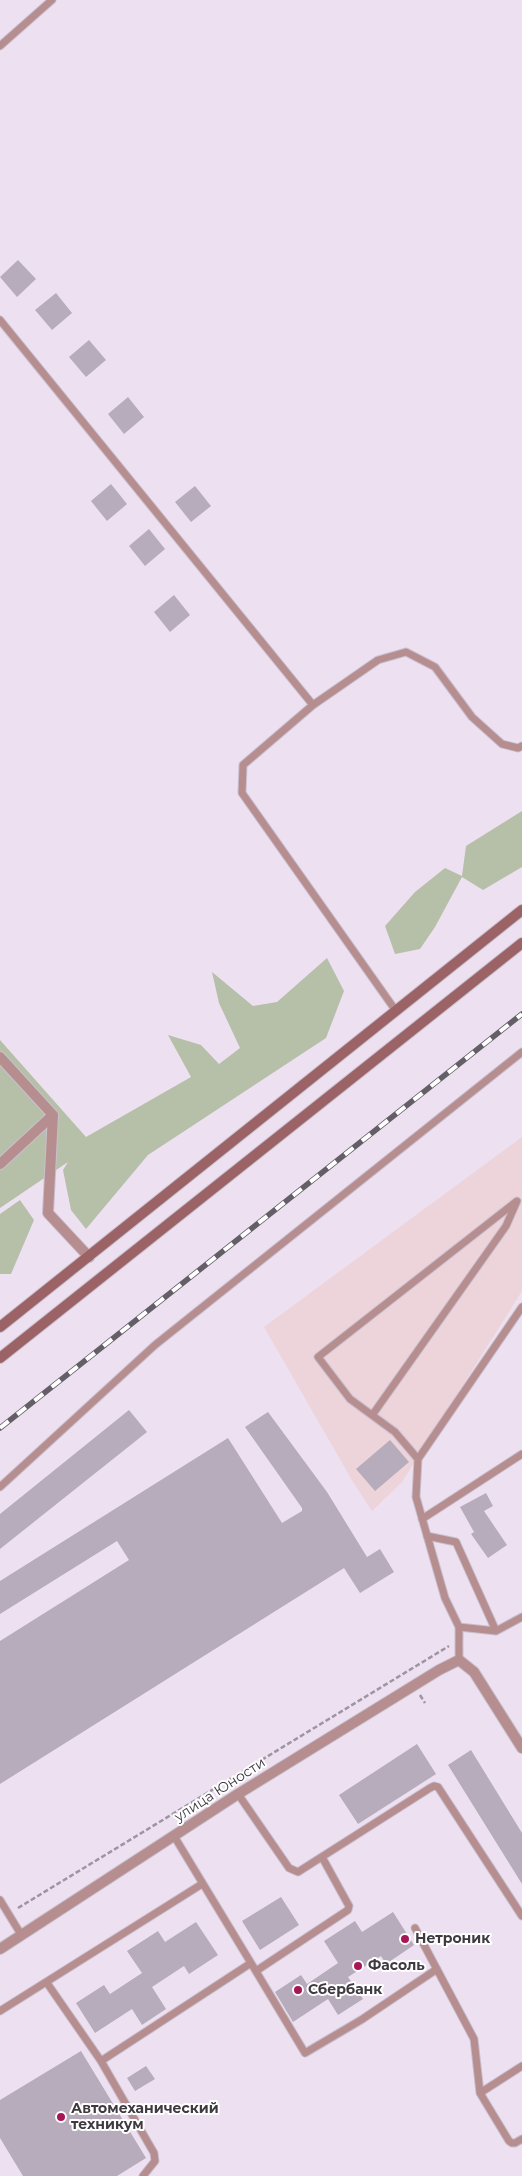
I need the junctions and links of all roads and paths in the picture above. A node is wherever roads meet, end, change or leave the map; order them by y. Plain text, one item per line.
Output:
1 (52, 0) edge
2 (0, 46) edge
3 (0, 320) edge
4 (313, 705) junction
5 (522, 746) edge
6 (522, 910) edge
7 (522, 943) edge
8 (396, 1011) junction
9 (522, 1052) edge
10 (0, 1057) edge
11 (53, 1115) junction
12 (0, 1164) edge
13 (89, 1257) junction
14 (522, 1307) edge
15 (0, 1327) edge
16 (0, 1358) edge
17 (373, 1414) junction
18 (522, 1454) edge
19 (418, 1459) junction
20 (0, 1487) edge
21 (422, 1519) junction
22 (427, 1536) junction
23 (522, 1617) edge
24 (459, 1627) junction
25 (496, 1631) junction
26 (459, 1640) junction
27 (459, 1660) junction
28 (522, 1748) edge
29 (238, 1794) junction
30 (174, 1836) junction
31 (322, 1857) junction
32 (202, 1884) junction
33 (0, 1900) edge
34 (9, 1914) junction
35 (522, 1916) edge
36 (415, 1928) dead end
37 (22, 1936) junction
38 (0, 1949) edge
39 (251, 1963) junction
40 (437, 1969) junction
41 (256, 1971) junction
42 (46, 1983) junction
43 (0, 2011) edge
44 (101, 2061) junction
45 (522, 2066) edge
46 (480, 2093) junction
47 (522, 2139) edge
48 (143, 2176) edge

1 - 2 lane
3 - 4 lane
4 - 5 lane
4 - 8 lane
6 - 8 main road
7 - 16 main road
8 - 13 main road
9 - 20 lane
10 - 11 street
11 - 12 street
11 - 13 street
13 - 15 main road
14 - 19 lane
17 - 17 lane
17 - 19 lane
18 - 21 lane
19 - 21 lane
21 - 22 lane
22 - 24 lane
22 - 25 lane
23 - 25 lane
24 - 25 lane
24 - 26 lane
26 - 27 lane
26 - 34 path
27 - 28 street
27 - 29 street, улица Юности
29 - 30 street, улица Юности
29 - 31 lane
30 - 32 lane
30 - 37 street, улица Юности
31 - 35 lane
31 - 41 lane
32 - 39 lane
32 - 42 lane
33 - 34 lane
34 - 37 lane
36 - 40 lane
37 - 38 street, улица Юности
39 - 41 lane
39 - 44 lane
40 - 41 lane
40 - 46 lane
42 - 43 lane
42 - 44 lane
44 - 48 lane
45 - 46 lane
46 - 47 lane

